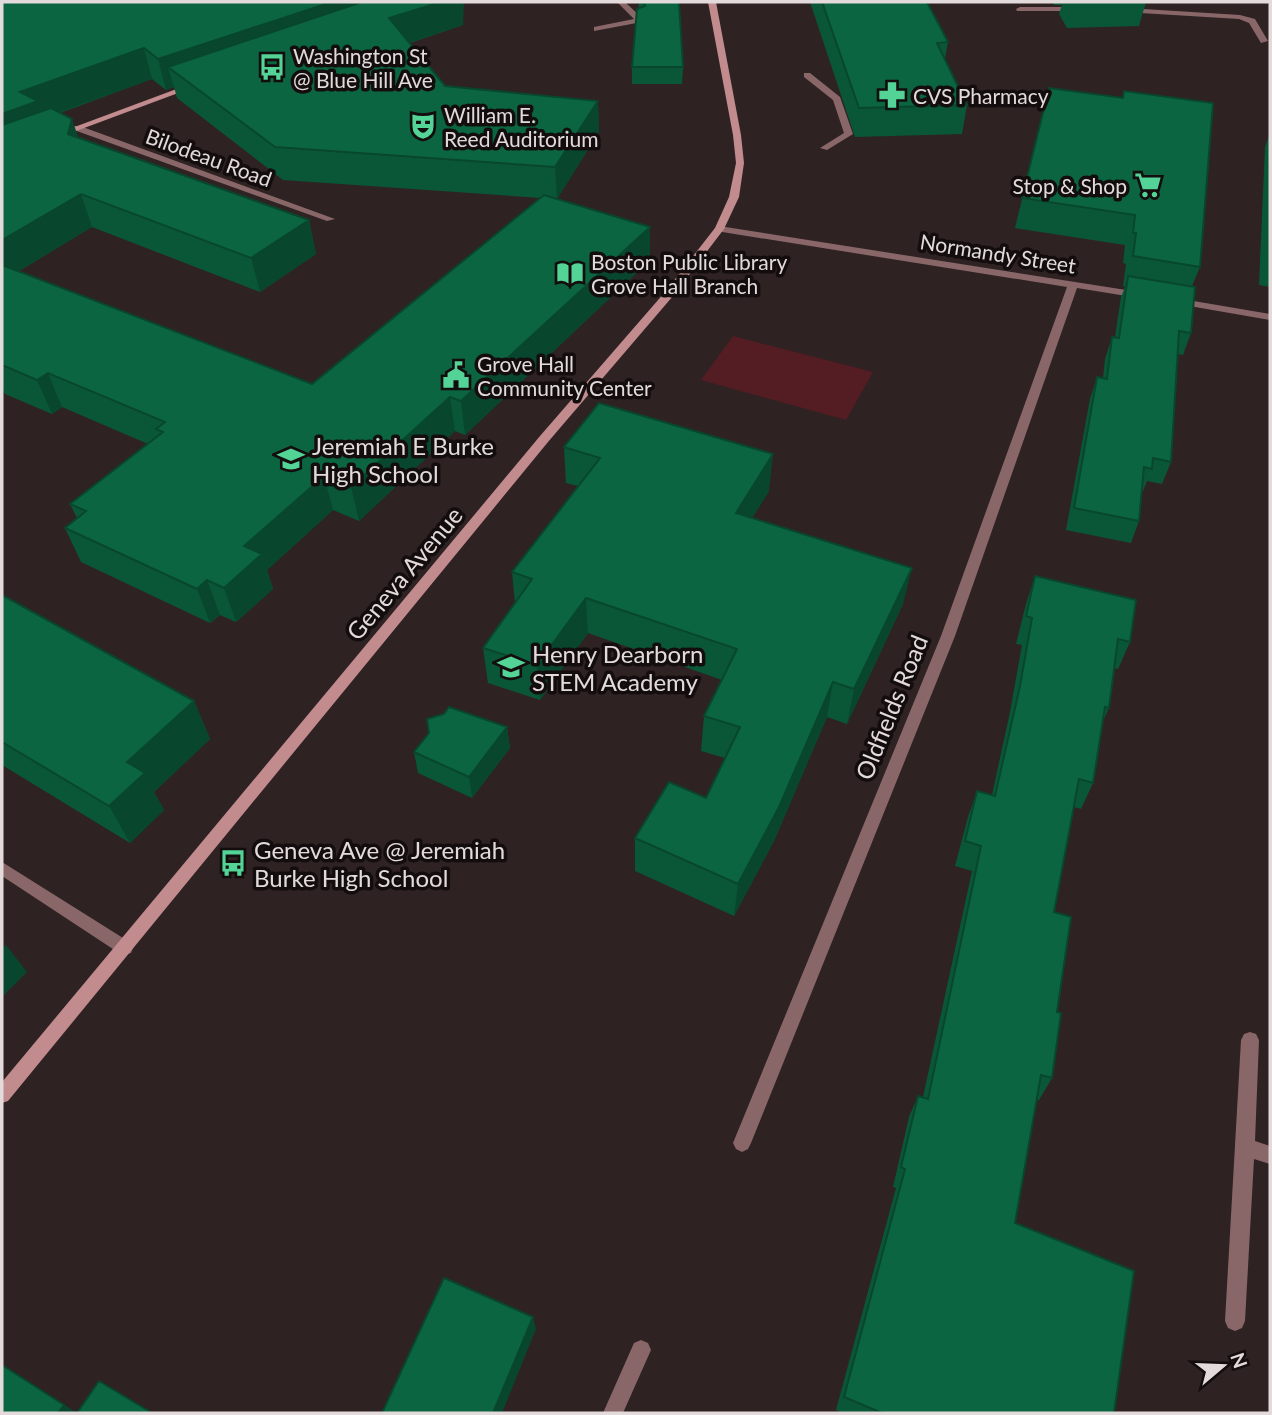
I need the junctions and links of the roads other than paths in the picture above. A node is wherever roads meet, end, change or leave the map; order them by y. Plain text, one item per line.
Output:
1 (621, 2) edge
2 (712, 2) edge
3 (1020, 9) dead end
4 (1088, 9) dead end
5 (1115, 10) dead end
6 (597, 29) dead end
7 (1264, 41) dead end
8 (807, 75) dead end
9 (201, 83) edge
10 (77, 128) junction
11 (52, 138) edge
12 (824, 148) dead end
13 (330, 219) dead end
14 (719, 229) junction
15 (1073, 284) junction
16 (1150, 297) edge
17 (1163, 299) edge
18 (1270, 317) edge
19 (2, 868) edge
20 (125, 948) junction
21 (1250, 1040) dead end
22 (2, 1095) edge
23 (742, 1143) dead end
24 (1246, 1147) junction
25 (1270, 1155) edge
26 (1235, 1321) dead end
27 (641, 1350) dead end
28 (613, 1413) edge

1 - 6 street
2 - 14 main road, Geneva Avenue
3 - 4 street
5 - 7 street
8 - 12 street
9 - 10 main road
10 - 11 main road
10 - 13 street, Bilodeau Road
14 - 15 street, Normandy Street
14 - 20 main road, Geneva Avenue
15 - 16 street, Normandy Street
15 - 23 street, Oldfields Road
17 - 18 street
19 - 20 street
20 - 22 main road, Geneva Avenue
21 - 24 street
24 - 25 street
24 - 26 street
27 - 28 street

